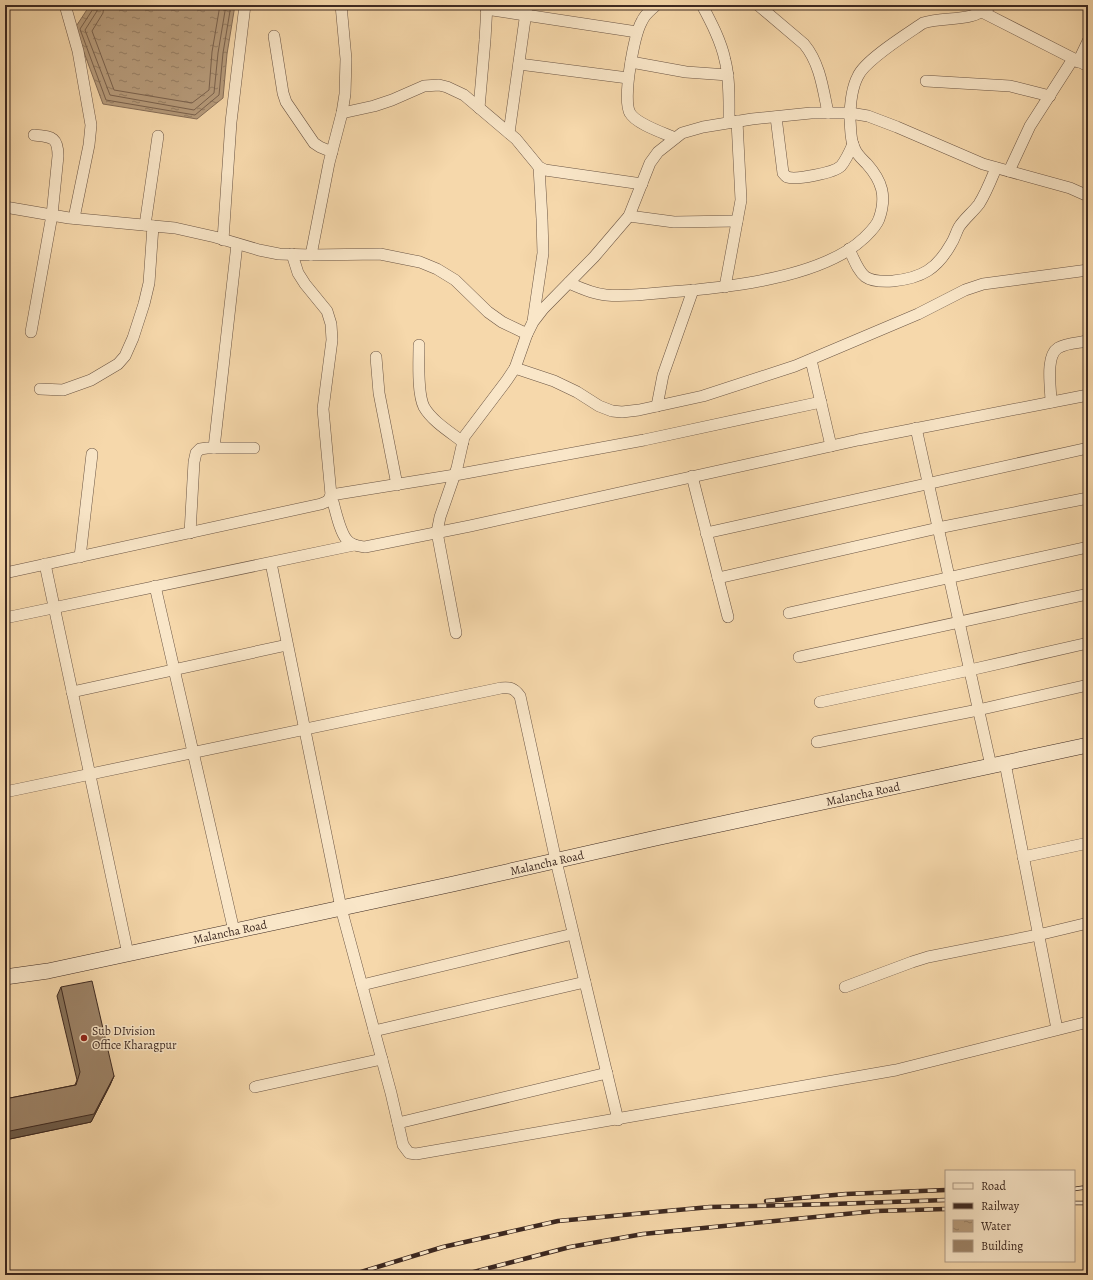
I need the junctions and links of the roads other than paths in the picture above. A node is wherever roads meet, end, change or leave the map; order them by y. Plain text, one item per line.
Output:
1 (65, 5) edge
2 (245, 5) edge
3 (342, 5) edge
4 (656, 5) edge
5 (702, 5) edge
6 (758, 5) edge
7 (772, 5) edge
8 (486, 7) edge
9 (986, 8) edge
10 (526, 10) edge
11 (772, 18) junction
12 (637, 32) junction
13 (274, 36) dead end
14 (1088, 41) edge
15 (632, 62) junction
16 (1080, 62) edge
17 (519, 64) junction
18 (728, 75) junction
19 (628, 78) junction
20 (926, 80) dead end
21 (1050, 96) junction
22 (479, 108) junction
23 (342, 113) junction
24 (828, 113) junction
25 (850, 113) junction
26 (776, 117) junction
27 (733, 122) junction
28 (509, 133) junction
29 (34, 135) dead end
30 (158, 136) dead end
31 (675, 138) junction
32 (853, 144) junction
33 (332, 152) junction
34 (539, 167) junction
35 (996, 168) junction
36 (1009, 171) junction
37 (642, 184) junction
38 (1088, 196) edge
39 (5, 207) edge
40 (52, 215) junction
41 (629, 216) junction
42 (74, 218) junction
43 (737, 221) junction
44 (149, 225) junction
45 (223, 240) junction
46 (237, 244) junction
47 (850, 250) junction
48 (292, 254) junction
49 (311, 255) junction
50 (1088, 270) edge
51 (568, 283) junction
52 (725, 287) junction
53 (693, 290) junction
54 (533, 322) junction
55 (31, 332) dead end
56 (527, 334) junction
57 (1088, 340) edge
58 (419, 345) dead end
59 (376, 357) dead end
60 (811, 360) junction
61 (515, 368) junction
62 (40, 389) dead end
63 (1088, 395) edge
64 (821, 402) junction
65 (1052, 402) junction
66 (657, 406) junction
67 (916, 428) junction
68 (463, 442) junction
69 (831, 446) junction
70 (214, 448) junction
71 (254, 448) dead end
72 (1088, 448) edge
73 (92, 454) dead end
74 (455, 475) junction
75 (692, 476) junction
76 (929, 483) junction
77 (397, 485) junction
78 (331, 495) junction
79 (1088, 498) edge
80 (938, 528) junction
81 (437, 532) junction
82 (190, 533) junction
83 (706, 533) junction
84 (354, 546) junction
85 (1088, 547) edge
86 (80, 557) junction
87 (271, 563) junction
88 (45, 564) junction
89 (5, 572) edge
90 (718, 578) junction
91 (949, 578) junction
92 (155, 586) junction
93 (1088, 594) edge
94 (54, 607) junction
95 (789, 613) dead end
96 (728, 617) dead end
97 (5, 618) edge
98 (959, 621) junction
99 (456, 633) dead end
100 (1088, 643) edge
101 (287, 645) junction
102 (799, 656) dead end
103 (174, 670) junction
104 (970, 670) junction
105 (1088, 684) edge
106 (72, 692) junction
107 (820, 702) dead end
108 (978, 710) junction
109 (304, 730) junction
110 (817, 742) dead end
111 (1088, 744) edge
112 (193, 753) junction
113 (998, 764) junction
114 (90, 773) junction
115 (5, 792) edge
116 (1088, 843) edge
117 (1023, 857) junction
118 (556, 861) junction
119 (341, 908) junction
120 (1088, 923) edge
121 (234, 931) junction
122 (573, 934) junction
123 (1038, 935) junction
124 (128, 954) junction
125 (5, 978) edge
126 (584, 982) junction
127 (362, 985) junction
128 (845, 987) dead end
129 (1088, 1022) edge
130 (1057, 1029) junction
131 (374, 1031) junction
132 (382, 1059) junction
133 (606, 1073) junction
134 (255, 1087) dead end
135 (618, 1120) junction
136 (398, 1123) junction

1 - 42 street
2 - 45 street
3 - 23 street
4 - 12 street
5 - 18 street
6 - 11 street
7 - 11 street
8 - 10 street
8 - 22 street
9 - 16 street
9 - 25 street
10 - 12 street
10 - 17 street
11 - 24 street
12 - 15 street
13 - 33 street
14 - 16 street
15 - 18 street
15 - 19 street
16 - 21 street
17 - 19 street
17 - 28 street
18 - 27 street
19 - 31 street
20 - 21 street
21 - 36 street
22 - 23 street
22 - 28 street
23 - 33 street
24 - 25 street
24 - 26 street
25 - 32 street
25 - 35 street
26 - 27 street
26 - 32 street
27 - 31 street
27 - 43 street
28 - 34 street
29 - 40 street
30 - 44 street
31 - 37 street
32 - 47 street
33 - 49 street
34 - 37 street
34 - 54 street
35 - 36 street
35 - 47 street
36 - 38 street
37 - 41 street
39 - 40 street
40 - 42 street
40 - 55 street
41 - 43 street
41 - 51 street
42 - 44 street
43 - 52 street
44 - 45 street
44 - 62 street
45 - 46 street
46 - 48 street
46 - 70 street
47 - 52 street
48 - 49 street
48 - 78 street
49 - 56 street
50 - 60 street
51 - 53 street
51 - 54 street
52 - 53 street
53 - 66 street
54 - 56 street
56 - 61 street
57 - 65 street
58 - 68 street
59 - 77 street
60 - 64 street
60 - 66 street
61 - 66 street
61 - 68 street
63 - 65 street
64 - 69 street
64 - 74 street
65 - 67 street
67 - 69 street
67 - 76 street
68 - 74 street
69 - 75 street
70 - 71 street
70 - 82 street
72 - 76 street
73 - 86 street
74 - 77 street
74 - 81 street
75 - 81 street
75 - 83 street
76 - 80 street
76 - 83 street
77 - 78 street
78 - 82 street
78 - 84 street
79 - 80 street
80 - 90 street
80 - 91 street
81 - 84 street
81 - 99 street
82 - 86 street
83 - 90 street
84 - 87 street
85 - 91 street
86 - 88 street
87 - 92 street
87 - 101 street
88 - 89 street
88 - 94 street
90 - 96 street
91 - 95 street
91 - 98 street
92 - 94 street
92 - 103 street
93 - 98 street
94 - 97 street
94 - 106 street
98 - 102 street
98 - 104 street
100 - 104 street
101 - 103 street
101 - 109 street
103 - 106 street
103 - 112 street
104 - 107 street
104 - 108 street
105 - 108 street
106 - 114 street
108 - 110 street
108 - 113 street
109 - 112 street
109 - 118 street
109 - 119 street
111 - 113 main road, Malancha Road
112 - 114 street
112 - 121 street
113 - 117 street
113 - 118 main road, Malancha Road
114 - 115 street
114 - 124 street
116 - 117 street
117 - 123 street
118 - 119 main road, Malancha Road
118 - 122 street
119 - 121 main road, Malancha Road
119 - 127 street
120 - 123 street
121 - 124 main road, Malancha Road
122 - 126 street
122 - 127 street
123 - 128 street
123 - 130 street
124 - 125 main road, Malancha Road
126 - 131 street
126 - 133 street
127 - 131 street
129 - 130 street
130 - 135 street
131 - 132 street
132 - 134 street
132 - 136 street
133 - 135 street
133 - 136 street
135 - 136 street

